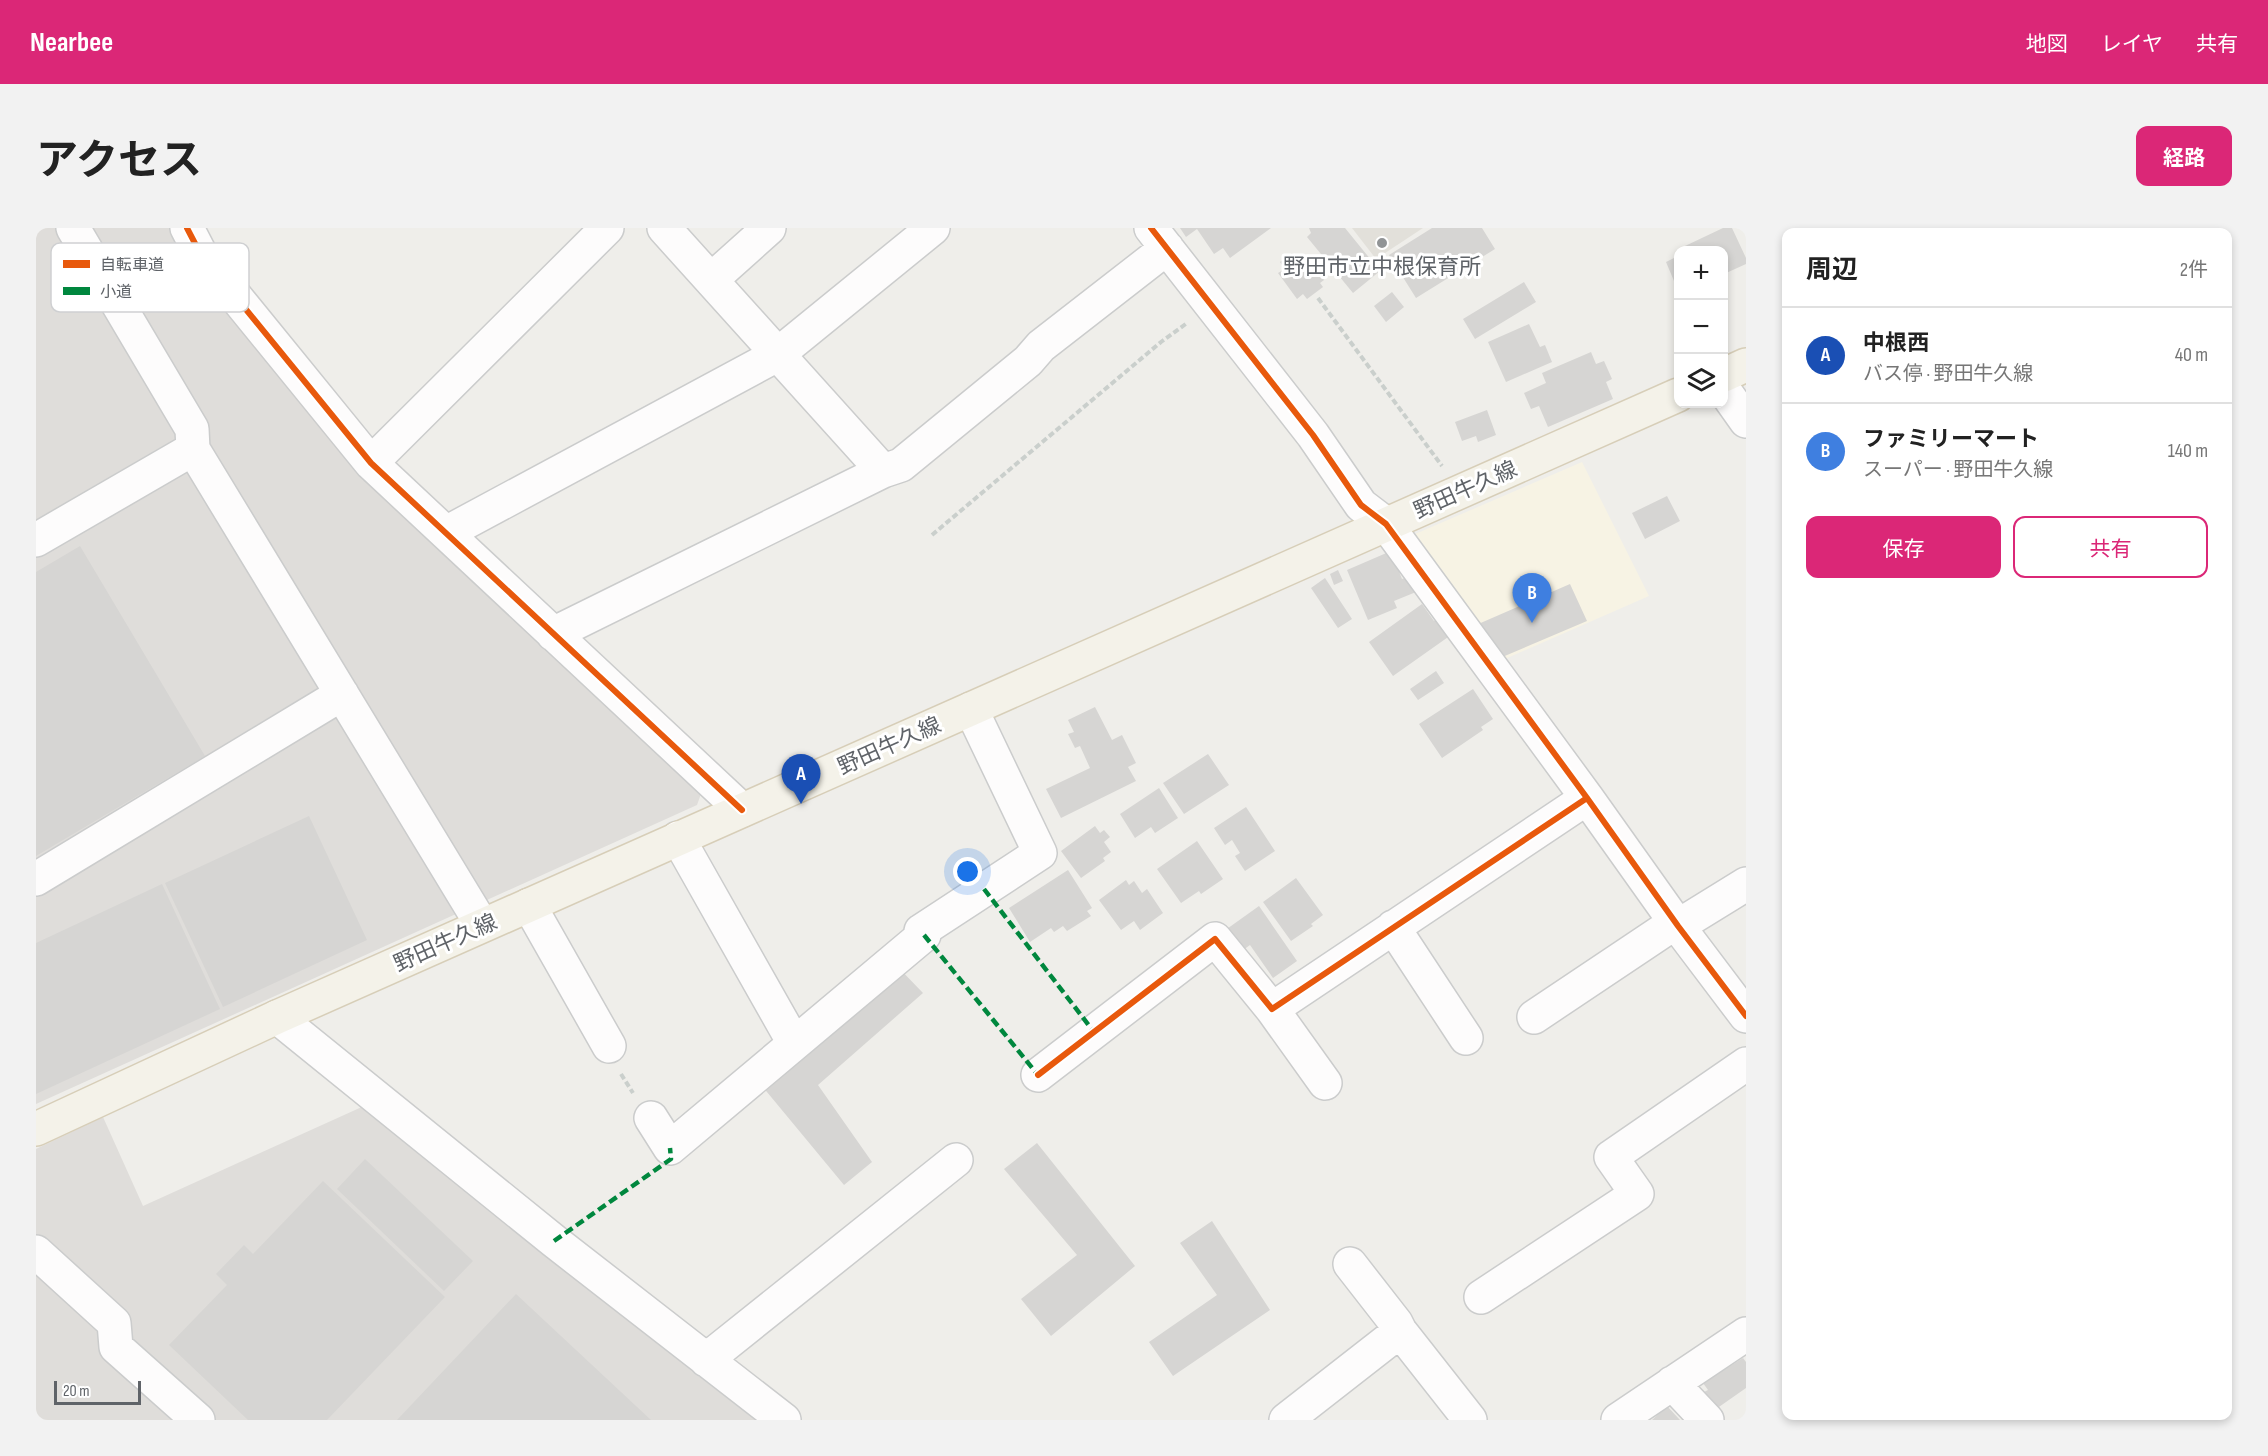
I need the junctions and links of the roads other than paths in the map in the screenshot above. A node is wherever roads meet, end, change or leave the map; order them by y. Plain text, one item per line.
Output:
1 (73, 228) edge
2 (187, 228) edge
3 (607, 228) edge
4 (664, 228) edge
5 (769, 228) edge
6 (933, 228) edge
7 (1159, 238) edge
8 (82, 243) edge
9 (195, 243) edge
10 (711, 280) junction
11 (123, 312) edge
12 (248, 312) edge
13 (777, 356) junction
14 (1746, 364) edge
15 (1728, 373) edge
16 (1728, 396) edge
17 (1674, 397) edge
18 (1746, 421) edge
19 (193, 448) junction
20 (371, 463) junction
21 (883, 471) junction
22 (1386, 524) junction
23 (446, 533) junction
24 (36, 540) edge
25 (553, 634) junction
26 (342, 694) junction
27 (971, 709) junction
28 (1587, 798) junction
29 (742, 810) junction
30 (678, 838) junction
31 (36, 879) edge
32 (1746, 884) edge
33 (529, 905) junction
34 (482, 925) junction
35 (1678, 926) junction
36 (1393, 927) junction
37 (1272, 1009) junction
38 (1746, 1016) edge
39 (277, 1017) junction
40 (1534, 1017) dead end
41 (1466, 1038) dead end
42 (794, 1043) junction
43 (609, 1046) road end
44 (1746, 1064) edge
45 (1038, 1075) dead end
46 (1325, 1083) dead end
47 (651, 1118) road end
48 (36, 1129) edge
49 (956, 1160) dead end
50 (36, 1252) edge
51 (1350, 1264) dead end
52 (1481, 1297) dead end
53 (1400, 1331) junction
54 (1746, 1334) edge
55 (706, 1360) junction
56 (1672, 1383) junction
57 (198, 1420) edge
58 (784, 1420) edge
59 (1286, 1420) edge
60 (1470, 1420) edge
61 (1618, 1420) edge
62 (1707, 1420) edge

1 - 8 street
2 - 9 street
3 - 20 street
4 - 10 street
5 - 10 street
6 - 13 street
7 - 21 street
7 - 22 street
10 - 13 street
11 - 19 street
12 - 20 street
13 - 21 street
13 - 23 street
14 - 15 main road
16 - 18 street
17 - 22 main road, 野田牛久線
19 - 24 street
19 - 26 street
20 - 23 street
21 - 25 street
22 - 27 main road, 野田牛久線
22 - 28 street
23 - 25 street
25 - 29 street
26 - 31 street
26 - 34 street
27 - 29 main road, 野田牛久線
27 - 42 street
28 - 35 street
28 - 36 street
29 - 30 main road, 野田牛久線
30 - 33 main road, 野田牛久線
30 - 42 street
32 - 35 street
33 - 34 main road, 野田牛久線
33 - 43 street
34 - 39 main road, 野田牛久線
35 - 38 street
35 - 40 street
36 - 37 street
36 - 41 street
37 - 45 street
37 - 46 street
39 - 48 main road, 野田牛久線
39 - 55 street
42 - 47 street
44 - 52 street
49 - 55 street
50 - 57 street
51 - 53 street
53 - 59 street
53 - 60 street
54 - 56 street
55 - 58 street
56 - 61 street
56 - 62 street

